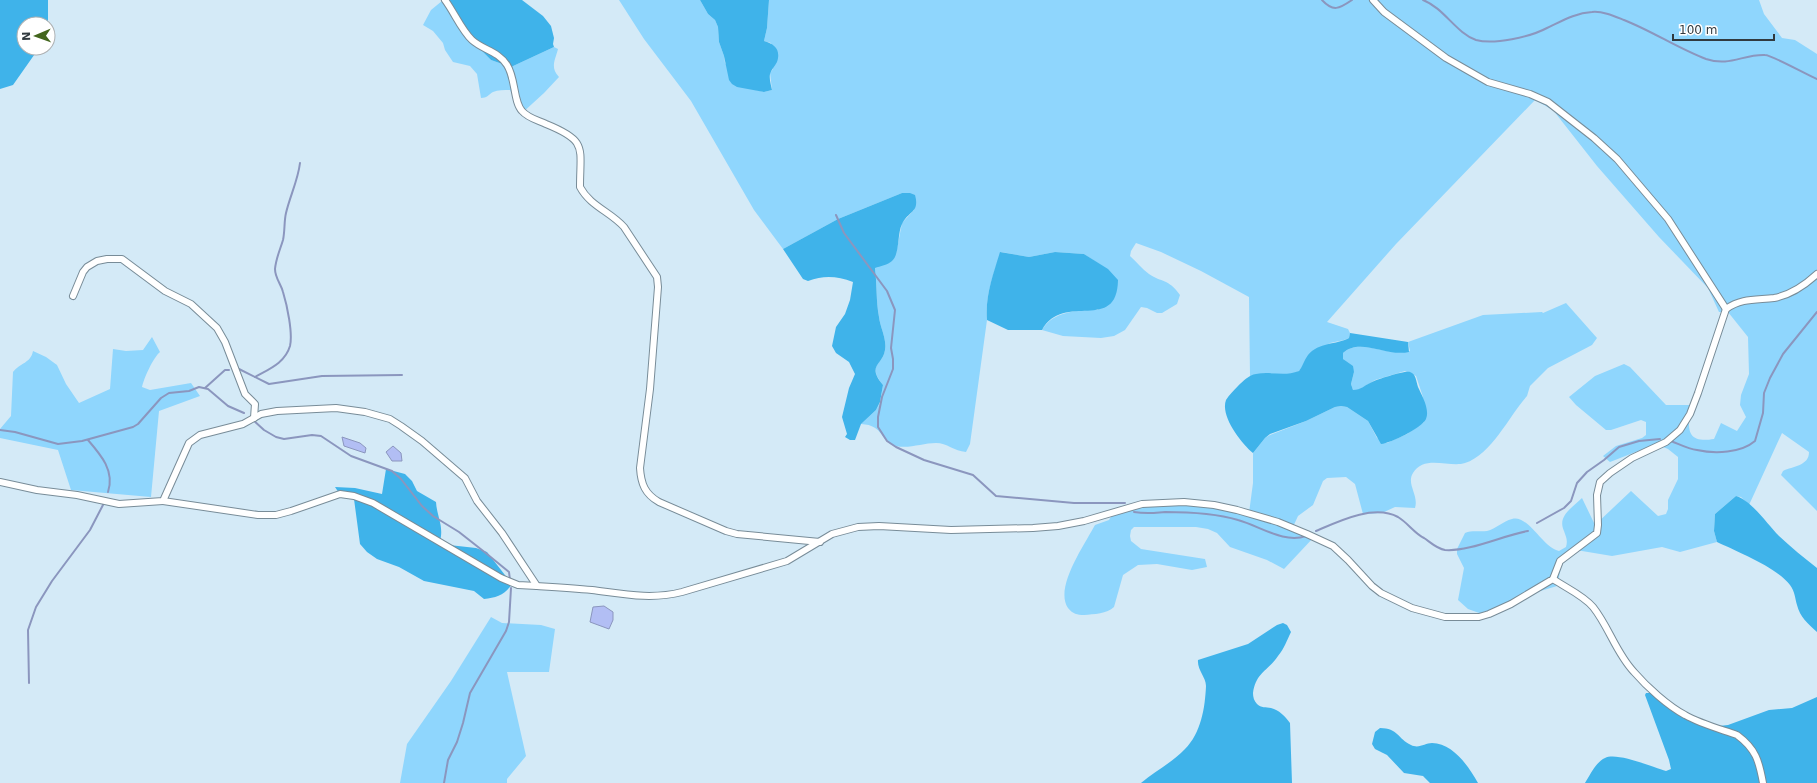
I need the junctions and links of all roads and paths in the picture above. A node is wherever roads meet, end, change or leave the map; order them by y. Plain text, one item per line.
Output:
1 (444, 0) edge
2 (1374, 0) edge
3 (1817, 274) edge
4 (73, 296) dead end
5 (1726, 309) junction
6 (254, 418) junction
7 (0, 482) edge
8 (163, 501) junction
9 (820, 542) junction
10 (1553, 579) junction
11 (537, 586) junction
12 (1764, 783) edge

1 - 9 street
2 - 5 street
3 - 5 street
4 - 6 street
5 - 10 street
6 - 8 street
6 - 11 street
7 - 8 street
8 - 11 street
9 - 10 street
9 - 11 street
10 - 12 street

